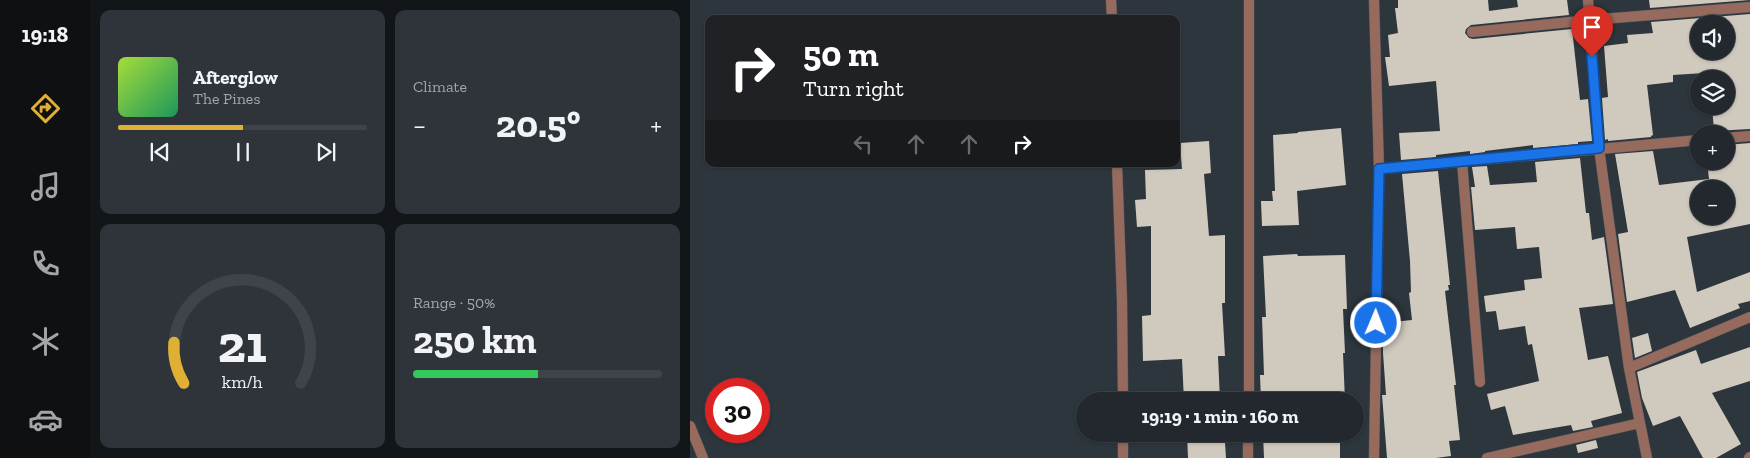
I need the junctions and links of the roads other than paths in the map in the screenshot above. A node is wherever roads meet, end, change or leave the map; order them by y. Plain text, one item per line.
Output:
1 (1111, 0) edge
2 (1249, 0) edge
3 (1374, 0) edge
4 (1588, 0) edge
5 (1750, 7) edge
6 (1112, 15) edge
7 (1590, 20) junction
8 (1472, 32) dead end
9 (1750, 136) edge
10 (1735, 137) edge
11 (1690, 141) edge
12 (1599, 148) junction
13 (1462, 161) junction
14 (1117, 167) edge
15 (1379, 169) junction
16 (1750, 317) edge
17 (1629, 368) junction
18 (1480, 382) dead end
19 (1123, 392) edge
20 (1248, 392) edge
21 (1640, 423) junction
22 (690, 426) edge
23 (1123, 442) edge
24 (1248, 442) edge
25 (703, 458) edge
26 (1123, 458) edge
27 (1248, 458) edge
28 (1374, 458) edge
29 (1487, 458) edge
30 (1647, 458) edge

1 - 6 street
2 - 20 street
3 - 15 street
4 - 7 street
5 - 7 street
7 - 8 street
7 - 12 street
9 - 10 street
11 - 12 street
12 - 13 street
12 - 17 street
13 - 15 street
13 - 18 street
14 - 19 street
15 - 28 street
16 - 17 street
17 - 21 street
21 - 29 street
21 - 30 street
22 - 25 street
23 - 26 street
24 - 27 street

